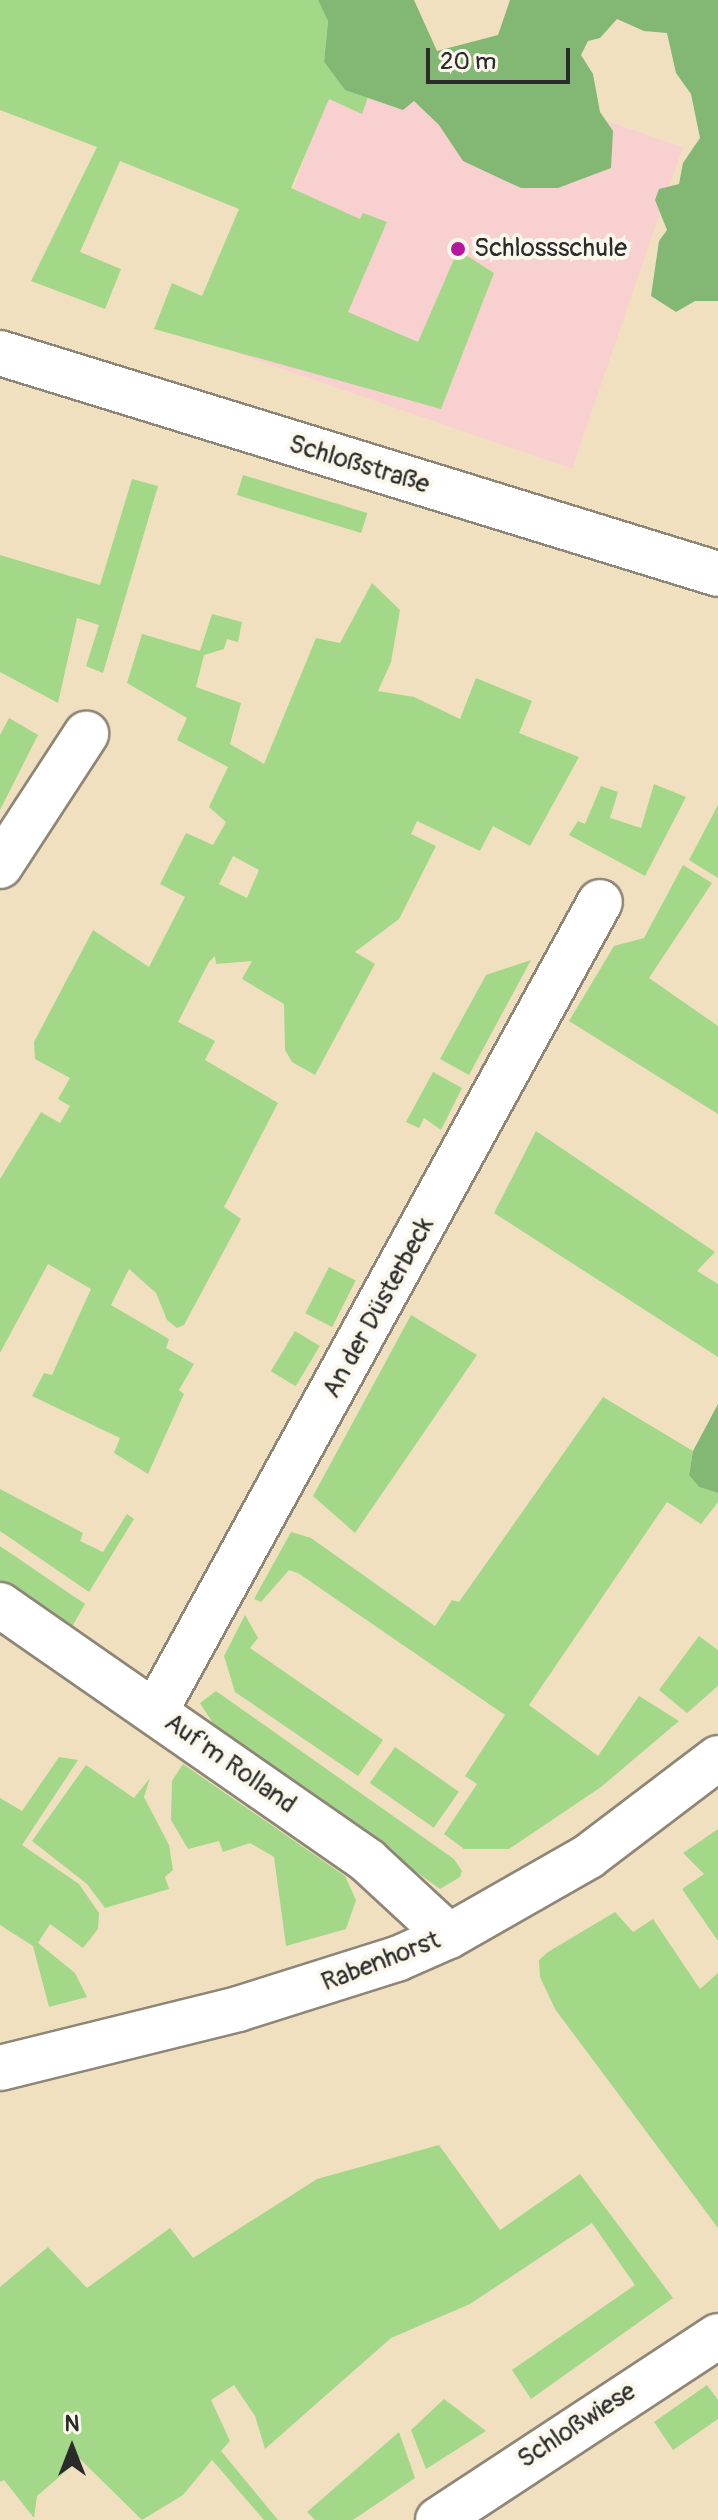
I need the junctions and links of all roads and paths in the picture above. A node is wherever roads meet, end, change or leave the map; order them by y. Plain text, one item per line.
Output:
1 (0, 353) edge
2 (718, 574) edge
3 (86, 734) dead end
4 (0, 866) edge
5 (600, 902) dead end
6 (0, 1605) edge
7 (155, 1712) junction
8 (718, 1758) edge
9 (449, 1936) junction
10 (0, 2068) edge
11 (718, 2336) edge
12 (438, 2520) edge

1 - 2 street, Schloßstraße
3 - 4 street
5 - 7 street, An der Düsterbeck
6 - 7 street, Auf'm Rolland
7 - 9 street, Auf'm Rolland
8 - 9 street, Rabenhorst
9 - 10 street, Rabenhorst
11 - 12 street, Schloßwiese

